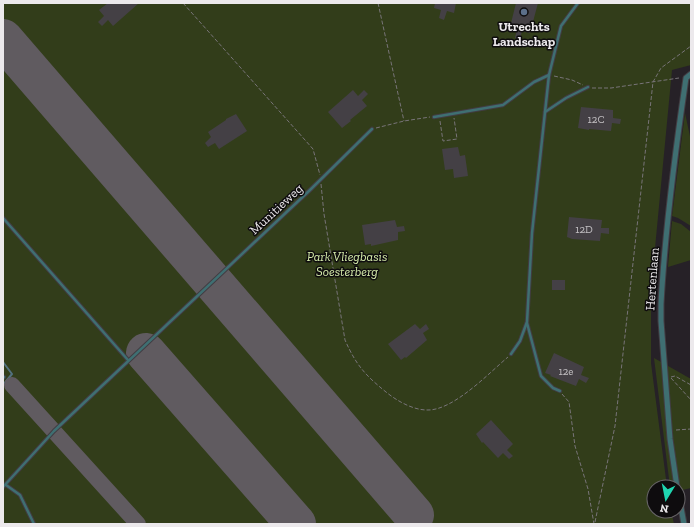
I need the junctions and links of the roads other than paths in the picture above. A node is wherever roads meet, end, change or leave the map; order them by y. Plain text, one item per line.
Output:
1 (578, 3) edge
2 (691, 74) edge
3 (549, 75) junction
4 (588, 87) road end
5 (545, 112) junction
6 (434, 117) road end
7 (372, 129) road end
8 (3, 218) edge
9 (527, 322) junction
10 (511, 354) road end
11 (128, 360) junction
12 (560, 391) road end
13 (676, 479) edge
14 (4, 486) edge
15 (34, 524) edge

1 - 3 lane
2 - 13 street, Hertenlaan
3 - 5 lane
3 - 6 lane
4 - 5 lane
5 - 9 lane
7 - 11 lane, Munitieweg
8 - 11 lane
9 - 10 lane
9 - 12 lane
11 - 14 lane, Munitieweg
14 - 15 lane

